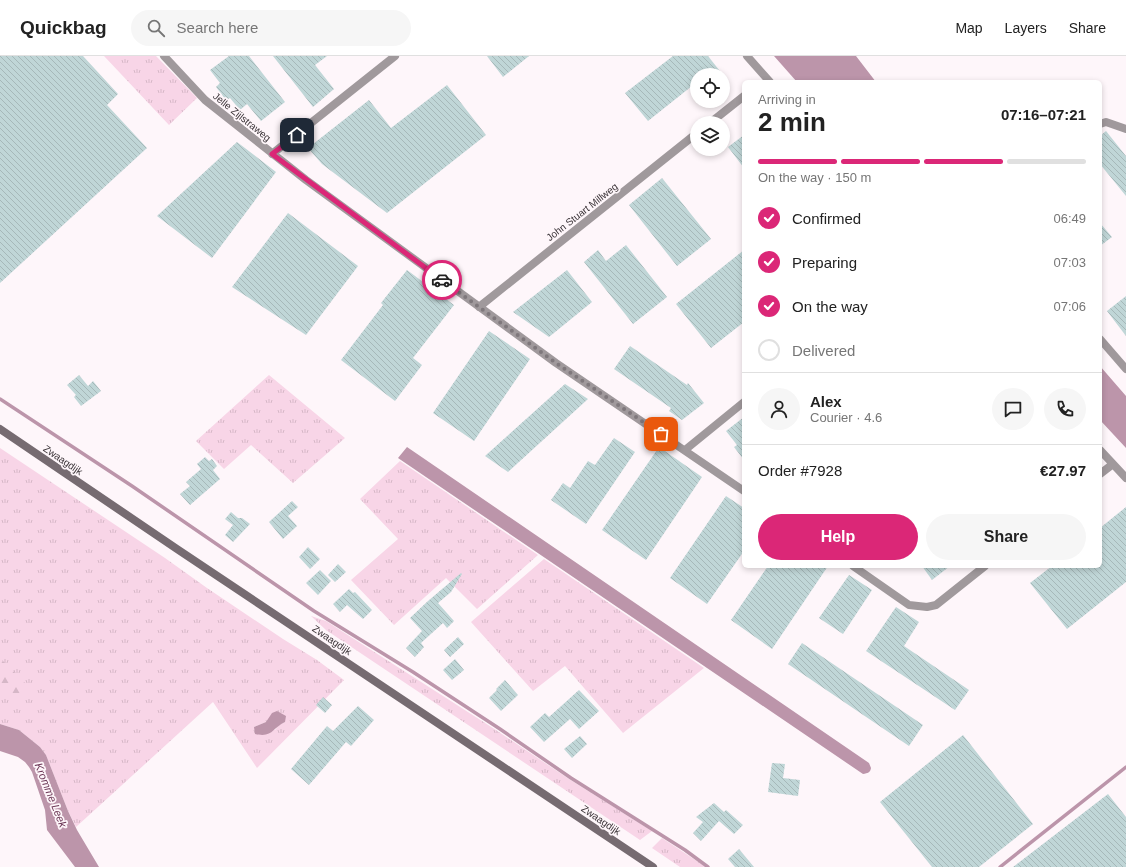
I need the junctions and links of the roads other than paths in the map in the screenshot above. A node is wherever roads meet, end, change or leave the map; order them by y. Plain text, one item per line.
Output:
1 (164, 56) edge
2 (395, 56) edge
3 (747, 56) edge
4 (765, 80) edge
5 (742, 98) edge
6 (719, 116) edge
7 (1102, 123) edge
8 (1126, 129) edge
9 (690, 139) edge
10 (272, 154) junction
11 (479, 306) junction
12 (1102, 341) edge
13 (1126, 369) edge
14 (742, 404) edge
15 (0, 429) edge
16 (685, 450) junction
17 (1102, 452) edge
18 (1113, 464) junction
19 (1102, 472) edge
20 (1126, 478) edge
21 (742, 490) edge
22 (856, 568) edge
23 (982, 568) edge
24 (653, 867) edge

1 - 10 street, Jelle Zijlstraweg
2 - 10 street
3 - 4 street
5 - 6 street
7 - 8 street
9 - 11 street, John Stuart Millweg
10 - 11 street, Jelle Zijlstraweg
11 - 16 street, Jelle Zijlstraweg
12 - 13 street
14 - 16 street
15 - 24 street, Zwaagdijk
16 - 21 street, Jelle Zijlstraweg
17 - 18 street
18 - 19 street
18 - 20 street
22 - 23 street

